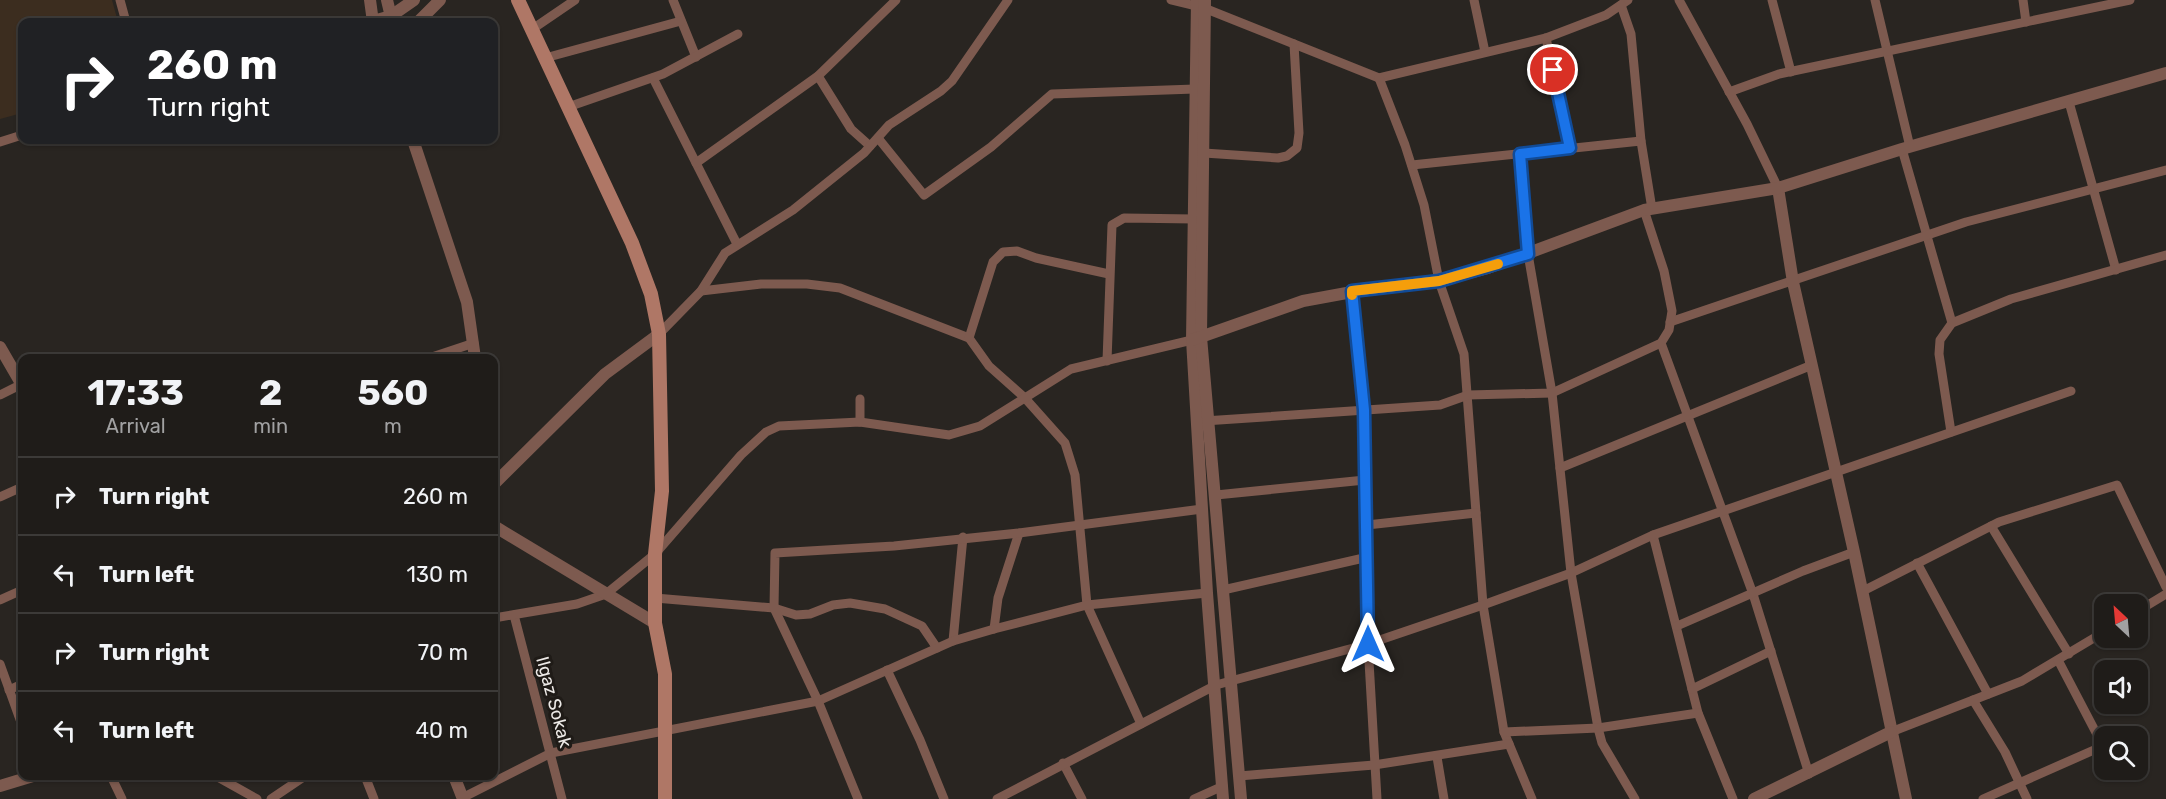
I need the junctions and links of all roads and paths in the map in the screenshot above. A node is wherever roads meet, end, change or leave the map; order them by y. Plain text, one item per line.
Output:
1 (120, 0) edge
2 (370, 0) edge
3 (387, 0) edge
4 (414, 0) edge
5 (440, 0) edge
6 (518, 0) edge
7 (575, 0) edge
8 (673, 0) edge
9 (896, 0) edge
10 (1008, 0) edge
11 (1171, 0) edge
12 (1474, 0) edge
13 (1679, 0) edge
14 (1772, 0) edge
15 (1875, 0) edge
16 (2023, 0) edge
17 (2130, 0) edge
18 (1200, 3) edge
19 (1625, 3) edge
20 (125, 18) edge
21 (372, 18) edge
22 (391, 18) edge
23 (392, 18) edge
24 (422, 18) edge
25 (681, 21) junction
26 (2025, 22) junction
27 (531, 30) junction
28 (738, 34) dead end
29 (1546, 38) junction
30 (1294, 44) junction
31 (1887, 51) junction
32 (1485, 52) junction
33 (696, 57) junction
34 (545, 58) junction
35 (1791, 72) junction
36 (2166, 73) edge
37 (818, 76) junction
38 (653, 78) junction
39 (1379, 78) junction
40 (1195, 89) junction
41 (1730, 92) junction
42 (2069, 102) junction
43 (568, 107) junction
44 (18, 136) edge
45 (878, 138) junction
46 (0, 141) edge
47 (1641, 141) junction
48 (414, 144) edge
49 (870, 146) junction
50 (1570, 148) junction
51 (1906, 148) junction
52 (1204, 153) junction
53 (1520, 154) junction
54 (696, 163) junction
55 (1412, 165) junction
56 (2166, 170) edge
57 (1778, 188) junction
58 (2093, 190) junction
59 (1648, 209) junction
60 (1194, 219) junction
61 (1928, 237) junction
62 (737, 244) junction
63 (1528, 254) junction
64 (2166, 255) edge
65 (2116, 270) junction
66 (1109, 274) junction
67 (1439, 281) junction
68 (1793, 282) junction
69 (701, 291) junction
70 (1352, 291) junction
71 (1670, 322) junction
72 (1952, 323) junction
73 (659, 334) junction
74 (969, 338) junction
75 (1196, 338) junction
76 (474, 343) junction
77 (1661, 343) junction
78 (0, 347) edge
79 (441, 354) edge
80 (475, 354) edge
81 (1107, 361) junction
82 (1812, 365) junction
83 (18, 377) edge
84 (18, 386) edge
85 (2071, 391) dead end
86 (1552, 393) junction
87 (0, 395) edge
88 (1468, 395) junction
89 (1024, 397) junction
90 (860, 399) dead end
91 (1364, 410) junction
92 (1687, 417) junction
93 (1203, 421) junction
94 (860, 422) junction
95 (1951, 432) junction
96 (1560, 468) junction
97 (1836, 472) junction
98 (498, 480) edge
99 (1365, 480) junction
100 (18, 489) edge
101 (1216, 495) junction
102 (0, 497) edge
103 (1202, 509) junction
104 (1724, 512) junction
105 (1476, 513) junction
106 (1080, 525) junction
107 (1366, 525) junction
108 (1991, 526) junction
109 (498, 528) edge
110 (1019, 533) junction
111 (1653, 535) junction
112 (963, 537) junction
113 (1854, 552) junction
114 (655, 554) junction
115 (1368, 557) junction
116 (1917, 563) junction
117 (1571, 573) junction
118 (2166, 587) edge
119 (1223, 590) junction
120 (1863, 591) junction
121 (18, 592) edge
122 (1207, 593) junction
123 (606, 594) junction
124 (1753, 594) junction
125 (2166, 594) edge
126 (655, 598) junction
127 (0, 600) edge
128 (1483, 605) junction
129 (2148, 605) edge
130 (1088, 606) junction
131 (774, 608) junction
132 (514, 615) junction
133 (498, 617) edge
134 (655, 623) junction
135 (1677, 626) junction
136 (994, 629) junction
137 (2094, 638) edge
138 (953, 641) junction
139 (1368, 644) junction
140 (937, 648) junction
141 (1771, 651) junction
142 (2068, 654) junction
143 (2058, 660) junction
144 (0, 664) edge
145 (887, 670) junction
146 (1230, 681) junction
147 (1216, 685) junction
148 (18, 686) edge
149 (1692, 689) junction
150 (9, 690) junction
151 (1988, 694) junction
152 (1973, 700) junction
153 (818, 701) junction
154 (1698, 713) junction
155 (18, 714) edge
156 (1142, 724) junction
157 (1598, 728) junction
158 (666, 729) junction
159 (1504, 732) junction
160 (1891, 732) junction
161 (1509, 744) junction
162 (551, 753) junction
163 (1437, 757) junction
164 (1063, 763) junction
165 (1374, 765) junction
166 (1809, 774) junction
167 (1239, 776) junction
168 (20, 780) edge
169 (113, 780) edge
170 (223, 780) edge
171 (299, 780) edge
172 (366, 780) edge
173 (456, 780) edge
174 (2019, 781) junction
175 (0, 786) edge
176 (1223, 786) junction
177 (122, 799) edge
178 (257, 799) edge
179 (271, 799) edge
180 (374, 799) edge
181 (463, 799) edge
182 (562, 799) edge
183 (665, 799) edge
184 (858, 799) edge
185 (944, 799) edge
186 (997, 799) edge
187 (1082, 799) edge
188 (1194, 799) edge
189 (1223, 799) edge
190 (1241, 799) edge
191 (1377, 799) edge
192 (1444, 799) edge
193 (1532, 799) edge
194 (1635, 799) edge
195 (1733, 799) edge
196 (1754, 799) edge
197 (1906, 799) edge
198 (1983, 799) edge
199 (2027, 799) edge

1 - 20 street
2 - 21 street
3 - 22 street
4 - 23 street
5 - 24 street
6 - 27 main road
7 - 27 street
8 - 25 street
9 - 37 street
10 - 45 street
11 - 18 street
12 - 32 street
13 - 41 street
14 - 35 street
15 - 31 street
16 - 26 street
17 - 26 street
18 - 30 street
18 - 40 street
18 - 52 street
19 - 29 street
19 - 47 street
25 - 33 street
25 - 34 street
26 - 31 street
27 - 34 main road
28 - 33 street
29 - 32 street
29 - 50 street
30 - 39 street
30 - 52 street
31 - 35 street
31 - 51 street
32 - 39 street
33 - 38 street
34 - 43 main road
35 - 41 street
36 - 42 street
37 - 49 street
37 - 54 street
38 - 43 street
38 - 54 street
39 - 55 street
40 - 45 street
40 - 60 street
41 - 57 street
42 - 51 street
42 - 58 street
43 - 73 main road
44 - 46 street
45 - 49 street
47 - 50 street
47 - 59 street
48 - 76 street
49 - 62 street
50 - 53 street
51 - 57 street
51 - 61 street
52 - 75 street
53 - 55 street
53 - 63 street
54 - 62 street
55 - 67 street
56 - 58 street
57 - 59 street
57 - 68 street
58 - 61 street
58 - 65 street
59 - 63 street
59 - 71 street
60 - 66 street
60 - 75 street
61 - 68 street
61 - 72 street
62 - 69 street
63 - 67 street
63 - 86 street
64 - 65 street
65 - 72 street
66 - 74 street
66 - 81 street
67 - 70 street
67 - 88 street
68 - 71 street
68 - 82 street
69 - 73 street
69 - 74 street
70 - 75 street
70 - 91 street
71 - 77 street
72 - 95 street
73 - 98 street
73 - 114 main road
74 - 89 street
75 - 81 street
75 - 93 street
76 - 79 street
76 - 80 street
77 - 86 street
77 - 92 street
78 - 83 street
81 - 89 street
82 - 92 street
82 - 97 street
84 - 87 street
85 - 95 street
86 - 88 street
86 - 96 street
88 - 91 street
88 - 105 street
89 - 94 street
89 - 106 street
90 - 94 street
91 - 93 street
91 - 99 street
92 - 96 street
92 - 104 street
93 - 101 street
93 - 103 street
94 - 114 street
95 - 97 street
96 - 117 street
97 - 104 street
97 - 113 street
99 - 101 street
99 - 107 street
100 - 102 street
101 - 119 street
103 - 106 street
103 - 122 street
104 - 111 street
104 - 124 street
105 - 107 street
105 - 128 street
106 - 110 street
106 - 130 street
107 - 115 street
108 - 116 street
108 - 118 street
108 - 142 street
109 - 123 street
110 - 112 street
110 - 136 street
111 - 117 street
111 - 135 street
112 - 131 street
112 - 138 street
113 - 120 street
113 - 124 street
114 - 123 street
114 - 126 main road
115 - 119 street
115 - 139 street
116 - 120 street
116 - 151 street
117 - 128 street
117 - 157 street
119 - 146 street
120 - 160 street
121 - 127 street
122 - 130 street
122 - 147 street
123 - 132 street
123 - 134 street
124 - 135 street
124 - 141 street
125 - 129 street
126 - 131 street
126 - 134 main road
128 - 139 street
128 - 159 street
130 - 136 street
130 - 156 street
131 - 140 street
131 - 153 street
132 - 133 street
132 - 162 street, Ilgaz Sokak
134 - 158 main road
135 - 149 street
136 - 138 street
137 - 142 street
138 - 140 street
139 - 146 street
139 - 165 street
140 - 145 street
141 - 149 street
141 - 166 street
142 - 143 street
143 - 151 street
143 - 174 street
144 - 150 street
145 - 153 street
145 - 185 street
146 - 147 street
146 - 167 street
147 - 156 street
147 - 176 street
148 - 150 street
149 - 154 street
150 - 155 street
151 - 152 street
152 - 160 street
152 - 174 street
153 - 158 street
153 - 184 street
154 - 157 street
154 - 195 street
156 - 164 street
157 - 159 street
157 - 194 street
158 - 162 street
158 - 183 main road
159 - 161 street
160 - 166 street
160 - 197 street
161 - 163 street
161 - 193 street
162 - 181 street
162 - 182 street, Ilgaz Sokak
163 - 165 street
163 - 192 street
164 - 186 street
164 - 187 street
165 - 167 street
165 - 191 street
166 - 196 street
167 - 190 street
168 - 175 street
169 - 177 street
170 - 178 street
171 - 179 street
172 - 180 street
173 - 181 street
174 - 198 street
174 - 199 street
176 - 188 street
176 - 189 street

